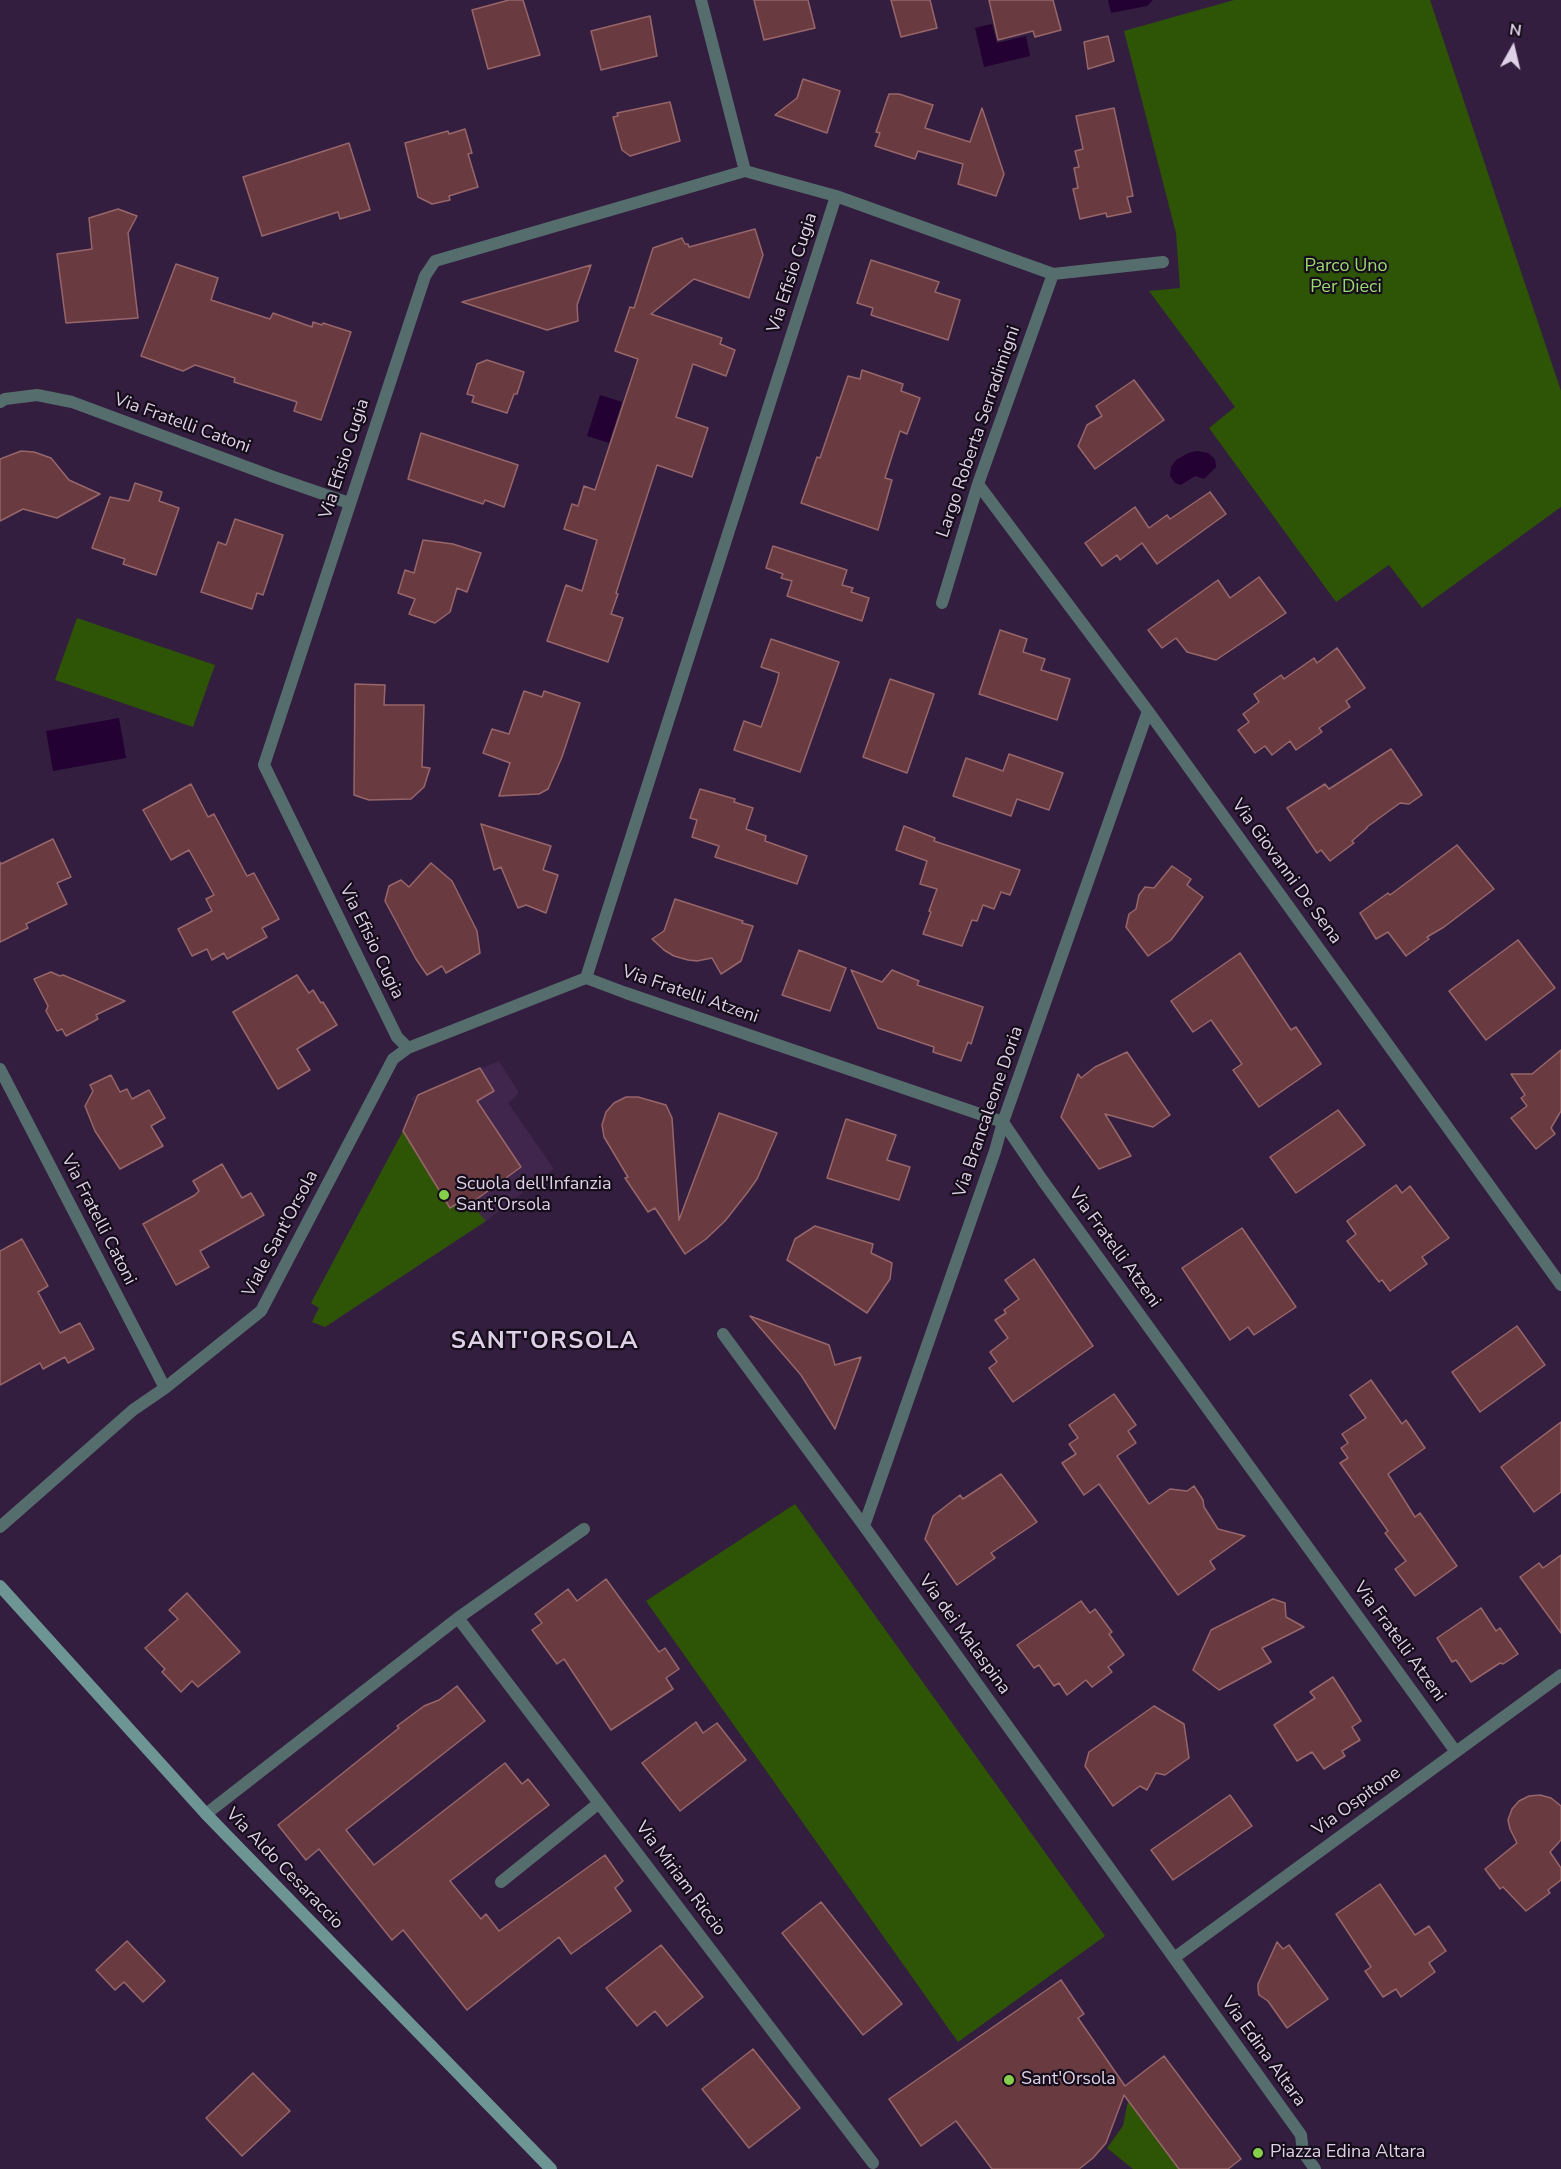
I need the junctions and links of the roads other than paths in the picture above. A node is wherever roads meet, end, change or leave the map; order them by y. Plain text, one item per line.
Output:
1 (701, 0) edge
2 (746, 171) junction
3 (836, 196) junction
4 (1163, 262) dead end
5 (1053, 274) junction
6 (0, 402) edge
7 (978, 484) junction
8 (349, 503) junction
9 (942, 603) dead end
10 (1148, 711) junction
11 (586, 978) junction
12 (408, 1048) junction
13 (0, 1069) edge
14 (1003, 1122) junction
15 (1561, 1285) edge
16 (723, 1334) dead end
17 (165, 1388) junction
18 (864, 1526) junction
19 (0, 1527) edge
20 (584, 1529) dead end
21 (0, 1586) edge
22 (458, 1618) junction
23 (1561, 1675) edge
24 (1456, 1752) junction
25 (599, 1803) junction
26 (206, 1814) junction
27 (501, 1882) dead end
28 (1174, 1958) junction
29 (873, 2163) dead end
30 (551, 2169) edge
31 (1315, 2169) edge

1 - 2 street
2 - 3 street, Via Efisio Cugia
2 - 8 street, Via Efisio Cugia
3 - 5 street, Via Efisio Cugia
3 - 11 street, Via Efisio Cugia
4 - 5 street, Via Efisio Cugia
5 - 7 street, Largo Roberta Serradimigni
6 - 8 street, Via Fratelli Catoni
7 - 9 street, Largo Roberta Serradimigni
7 - 10 street, Via Giovanni De Sena
8 - 12 street, Via Efisio Cugia
10 - 14 street, Via Brancaleone Doria
10 - 15 street, Via Giovanni De Sena
11 - 12 street, Viale Sant'Orsola
11 - 14 street, Via Fratelli Atzeni
12 - 17 street, Viale Sant'Orsola
13 - 17 street, Via Fratelli Catoni
14 - 18 street, Via Brancaleone Doria
14 - 24 street, Via Fratelli Atzeni
16 - 18 street, Via dei Malaspina
17 - 19 street, Viale Sant'Orsola
18 - 28 street, Via dei Malaspina
20 - 22 street
21 - 26 street, Via Aldo Cesaraccio
22 - 25 street, Via Miriam Riccio
22 - 26 street
23 - 24 street, Via Ospitone
24 - 28 street, Via Ospitone
25 - 27 street
25 - 29 street, Via Miriam Riccio
26 - 30 street, Via Aldo Cesaraccio
28 - 31 street, Via Edina Altara

